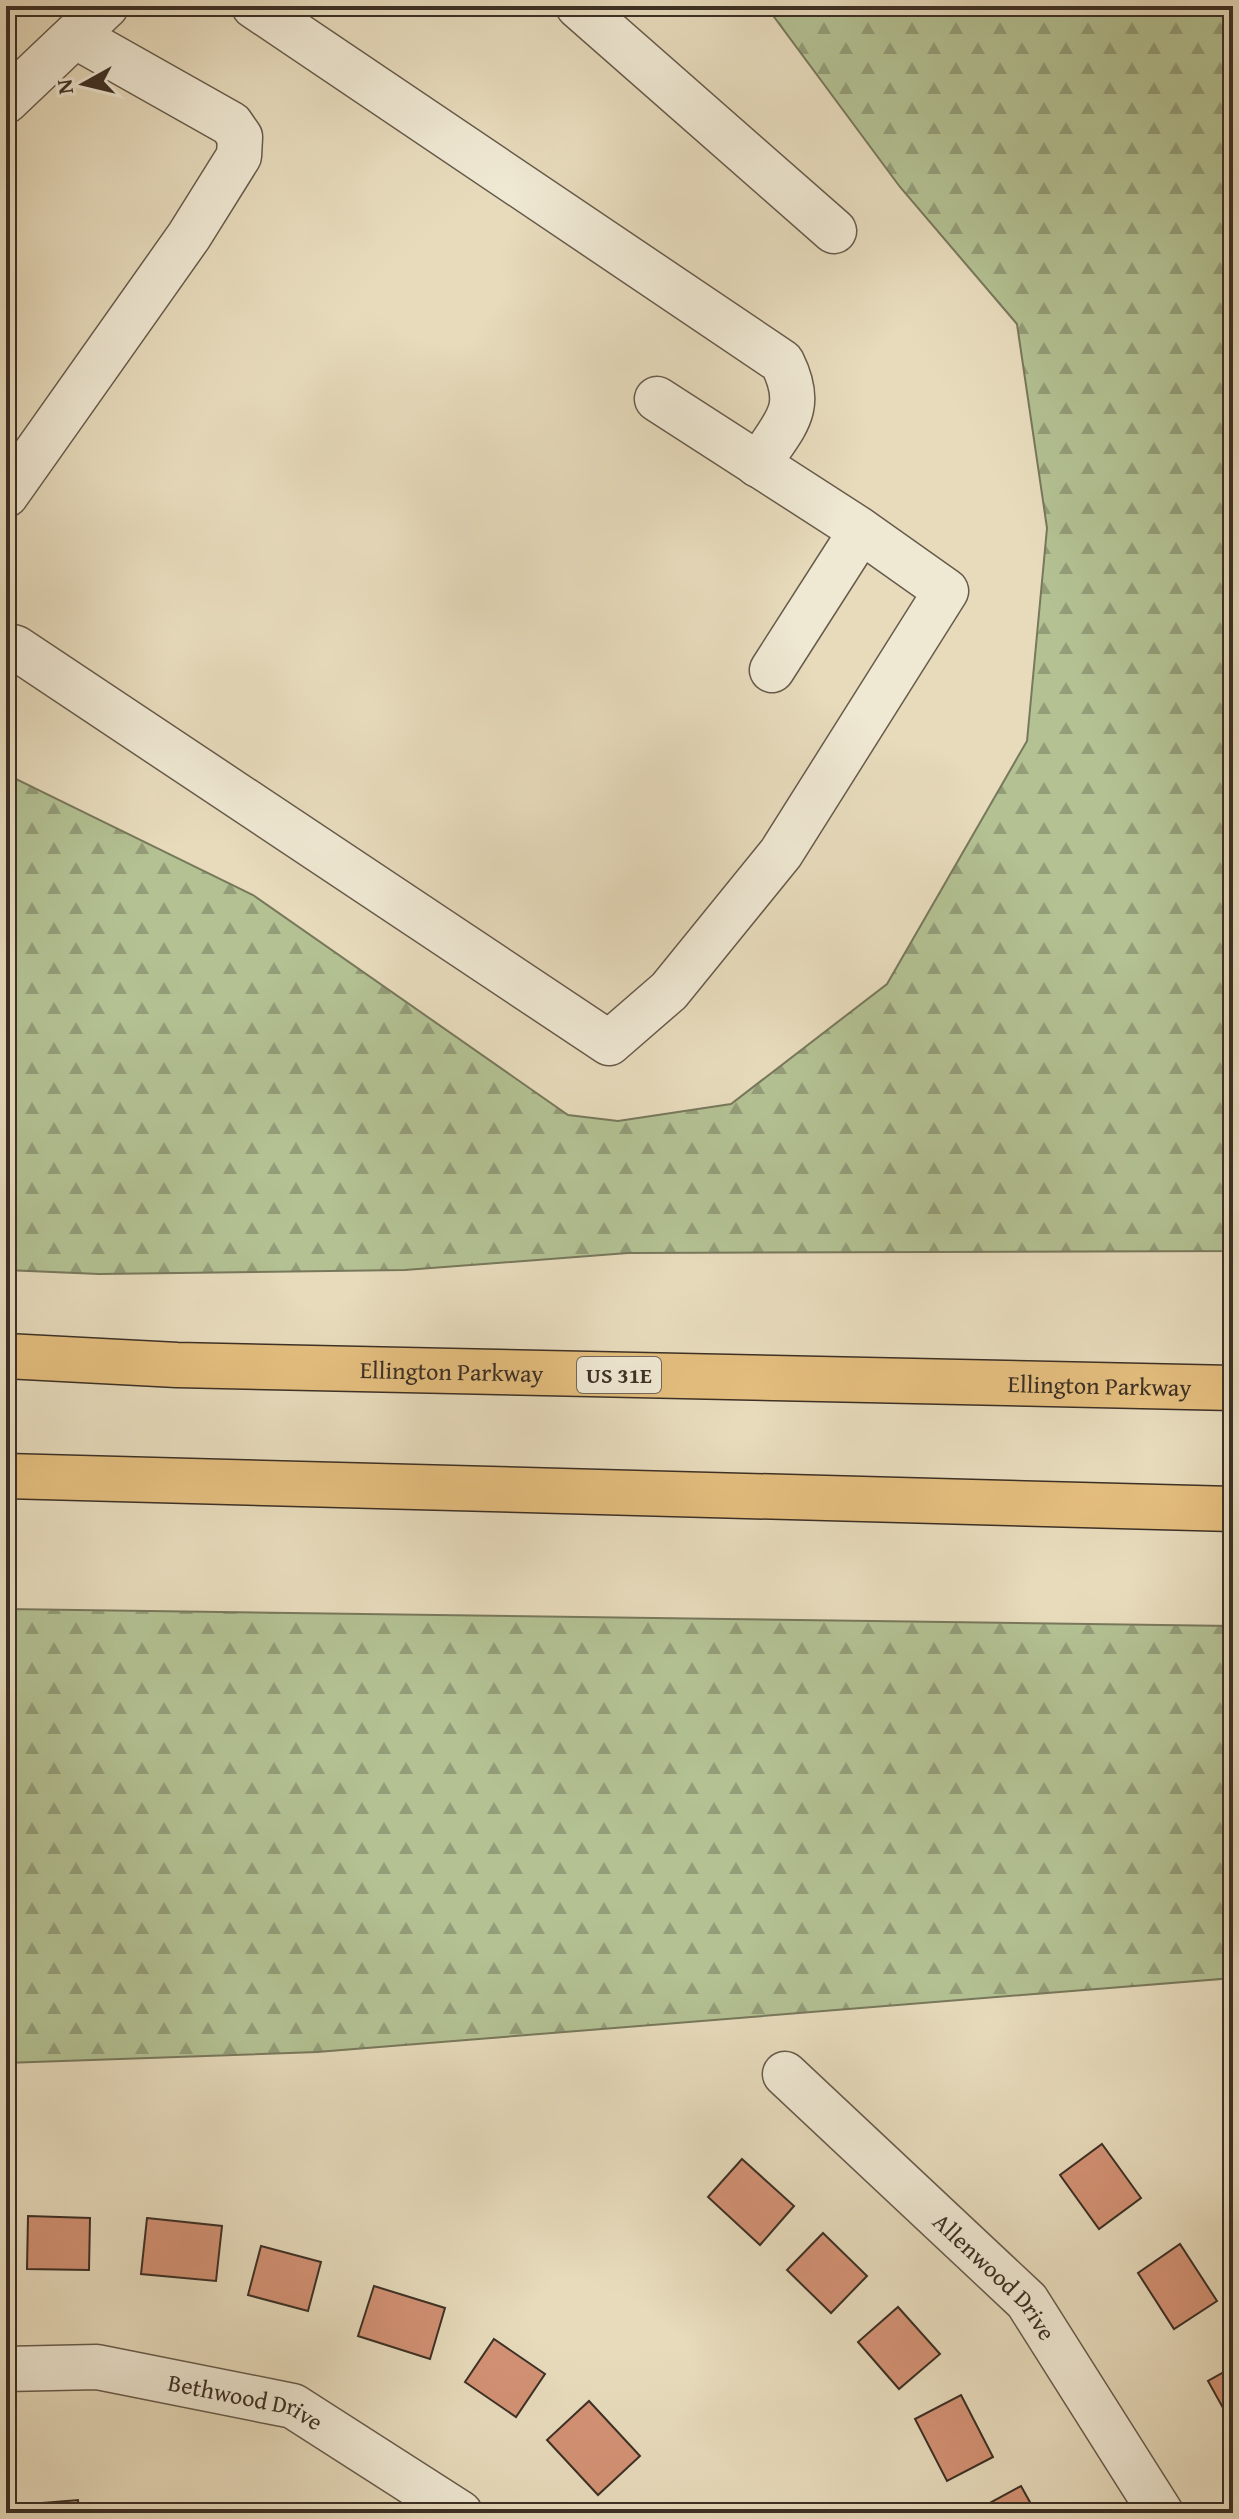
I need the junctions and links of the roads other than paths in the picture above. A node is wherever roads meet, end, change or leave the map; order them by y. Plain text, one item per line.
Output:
1 (106, 6) edge
2 (254, 6) edge
3 (578, 6) edge
4 (75, 36) junction
5 (6, 101) edge
6 (834, 231) dead end
7 (657, 399) dead end
8 (758, 465) junction
9 (6, 495) edge
10 (861, 531) junction
11 (6, 645) edge
12 (772, 670) dead end
13 (6, 1356) edge
14 (1233, 1388) edge
15 (6, 1476) edge
16 (166, 1480) junction
17 (6, 1483) edge
18 (1233, 1509) edge
19 (785, 2074) dead end
20 (6, 2369) edge
21 (460, 2513) edge
22 (1161, 2513) edge

1 - 4 street
2 - 8 street
3 - 6 street
4 - 5 street
4 - 9 street
7 - 8 street
8 - 10 street
10 - 11 street
10 - 12 street
13 - 14 highway, Ellington Parkway / US 31E
15 - 16 highway
16 - 17 highway
16 - 18 highway
19 - 22 street, Allenwood Drive
20 - 21 street, Bethwood Drive

